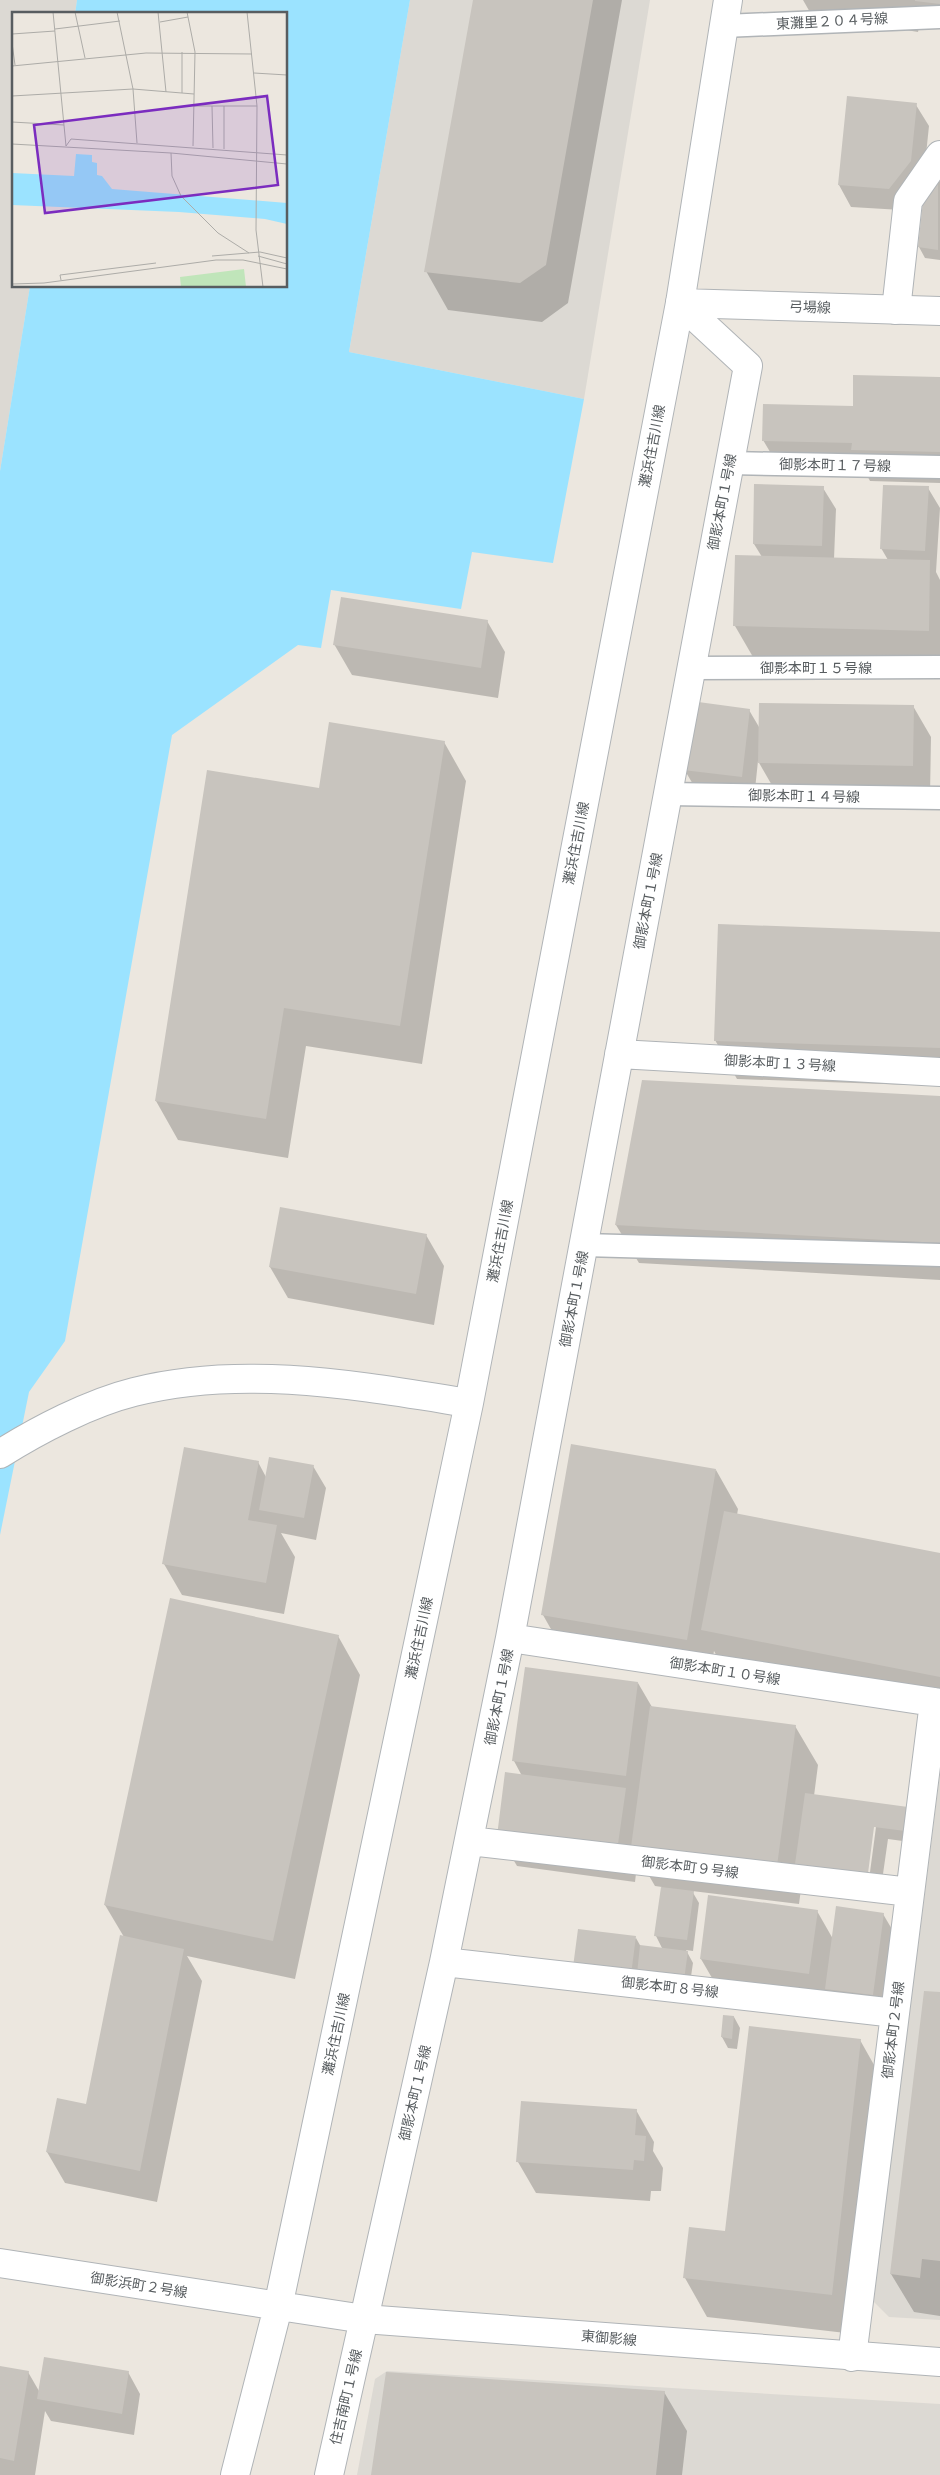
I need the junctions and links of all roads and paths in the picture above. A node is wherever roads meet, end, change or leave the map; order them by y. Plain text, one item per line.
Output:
1 (726, 13) edge
2 (940, 17) edge
3 (940, 155) edge
4 (680, 304) junction
5 (896, 310) junction
6 (940, 311) edge
7 (730, 463) junction
8 (940, 467) edge
9 (691, 668) junction
10 (940, 668) edge
11 (668, 794) junction
12 (940, 798) edge
13 (619, 1054) junction
14 (940, 1072) edge
15 (584, 1245) junction
16 (940, 1255) edge
17 (469, 1403) junction
18 (0, 1454) edge
19 (510, 1638) junction
20 (937, 1702) edge
21 (470, 1841) junction
22 (910, 1892) junction
23 (444, 1962) junction
24 (895, 2013) junction
25 (0, 2263) edge
26 (286, 2271) junction
27 (212, 2296) junction
28 (278, 2307) junction
29 (364, 2319) junction
30 (852, 2357) junction
31 (940, 2362) edge
32 (235, 2475) edge
33 (329, 2475) edge

1 - 2 lane, 東灘里２０４号線
1 - 4 street, 灘浜住吉川線
3 - 5 street
4 - 5 street, 弓場線
4 - 7 street, 御影本町１号線
4 - 17 street, 灘浜住吉川線
5 - 6 street, 弓場線
7 - 8 lane, 御影本町１７号線
7 - 9 street, 御影本町１号線
9 - 10 lane, 御影本町１５号線
9 - 11 street, 御影本町１号線
11 - 12 lane, 御影本町１４号線
11 - 13 street, 御影本町１号線
13 - 14 street, 御影本町１３号線
13 - 15 street, 御影本町１号線
15 - 16 lane
15 - 19 street, 御影本町１号線
17 - 18 street
17 - 26 street, 灘浜住吉川線
19 - 20 street, 御影本町１０号線
19 - 21 street, 御影本町１号線
20 - 22 street, 御影本町２号線
21 - 22 street, 御影本町９号線
21 - 23 street, 御影本町１号線
22 - 24 street, 御影本町２号線
23 - 24 street, 御影本町８号線
23 - 29 street, 御影本町１号線
24 - 30 street, 御影本町２号線
25 - 27 street, 御影浜町２号線
26 - 27 street
26 - 28 street, 灘浜住吉川線
27 - 28 street, 御影浜町２号線
28 - 29 street, 東御影線
28 - 32 street, 灘浜住吉川線
29 - 30 street, 東御影線
29 - 33 street, 住吉南町１号線
30 - 31 street, 東御影線

